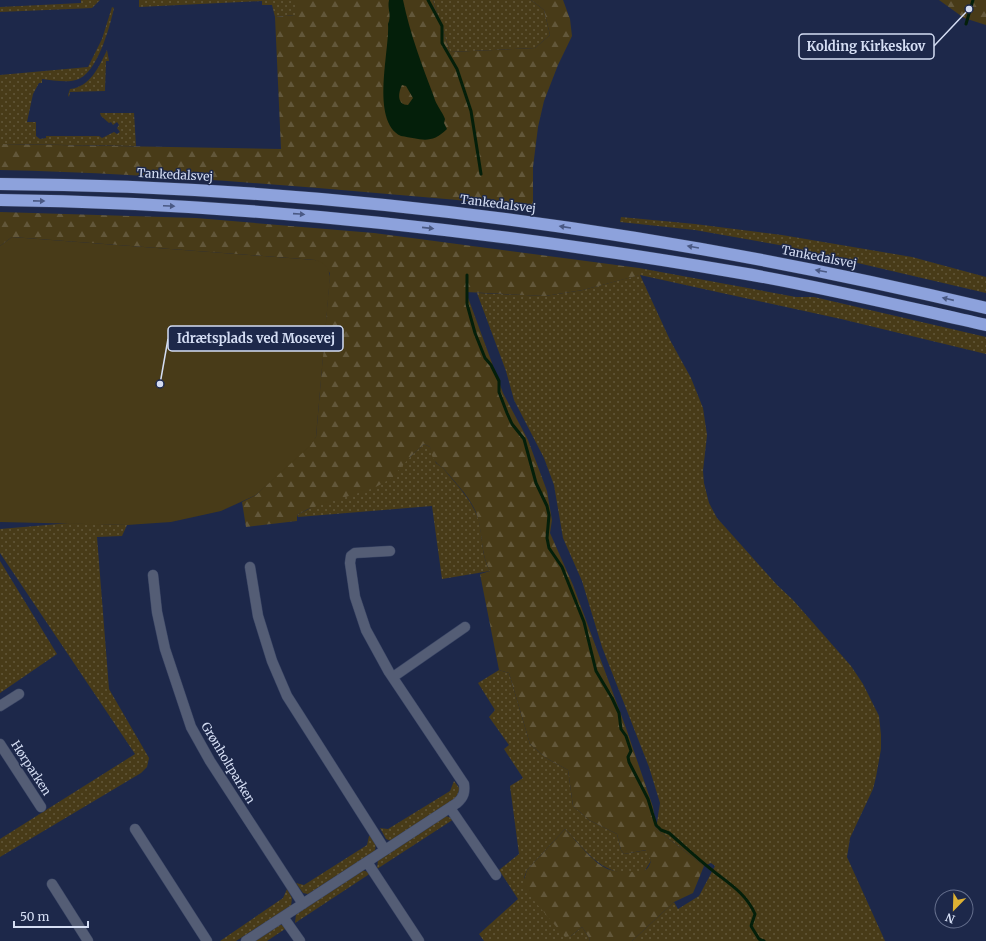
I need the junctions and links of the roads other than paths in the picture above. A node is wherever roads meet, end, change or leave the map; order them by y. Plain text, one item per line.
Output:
1 (0, 184) edge
2 (0, 200) edge
3 (986, 308) edge
4 (986, 326) edge
5 (390, 551) dead end
6 (250, 567) dead end
7 (153, 575) dead end
8 (466, 627) dead end
9 (393, 676) junction
10 (19, 694) dead end
11 (0, 706) edge
12 (0, 744) edge
13 (41, 807) dead end
14 (450, 808) junction
15 (135, 829) dead end
16 (385, 850) junction
17 (367, 862) junction
18 (496, 875) dead end
19 (52, 884) dead end
20 (303, 904) junction
21 (283, 916) junction
22 (88, 941) edge
23 (207, 941) edge
24 (246, 941) edge
25 (300, 941) edge
26 (419, 941) edge

3 -> 1 highway, Tankedalsvej
2 -> 4 highway
5 - 9 street
6 - 16 street
7 - 20 street, Grønholtparken
8 - 9 street
9 - 14 street
10 - 11 street
12 - 13 street, Hørparken
14 - 16 street
14 - 18 street
15 - 23 street
16 - 17 street
17 - 20 street
17 - 26 street
19 - 22 street
20 - 21 street
21 - 24 street
21 - 25 street

